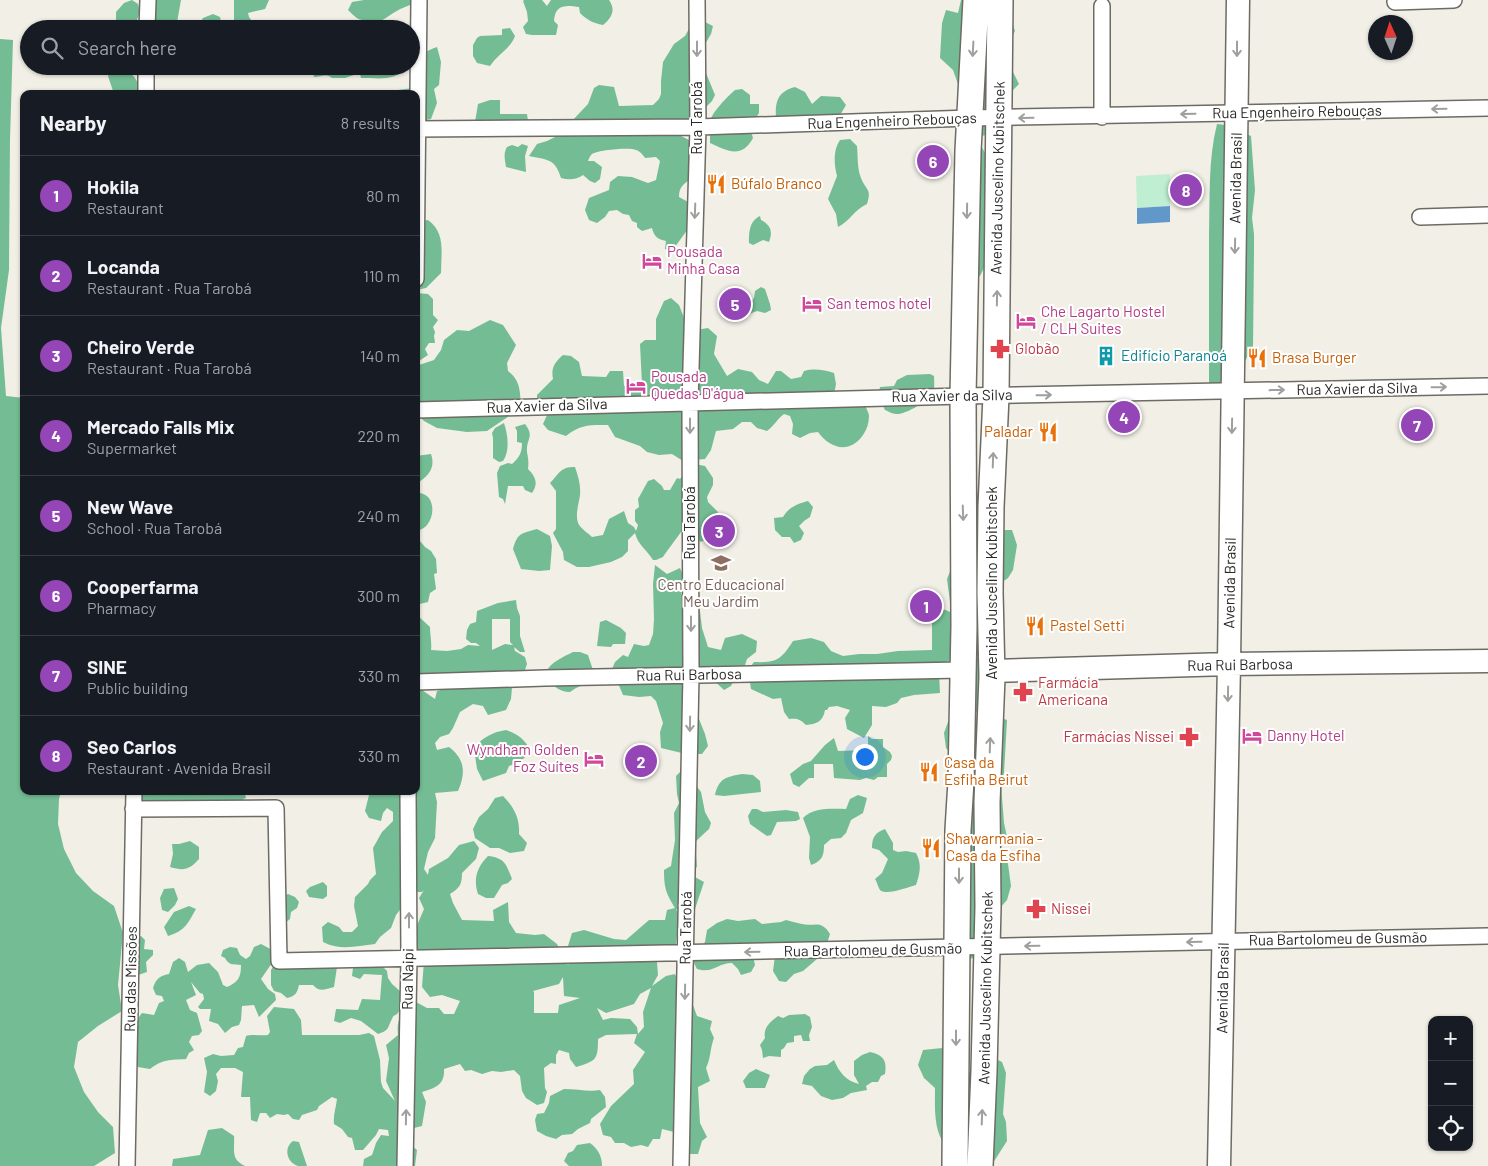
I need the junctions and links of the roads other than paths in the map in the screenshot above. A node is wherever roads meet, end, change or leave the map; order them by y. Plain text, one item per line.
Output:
1 (148, 0) edge
2 (419, 0) edge
3 (697, 0) edge
4 (1000, 0) edge
5 (1238, 0) edge
6 (1454, 0) edge
7 (1395, 2) dead end
8 (974, 6) edge
9 (1102, 6) dead end
10 (147, 20) edge
11 (419, 20) edge
12 (146, 75) edge
13 (418, 75) edge
14 (146, 90) edge
15 (418, 90) edge
16 (1488, 108) edge
17 (1237, 113) junction
18 (1102, 116) junction
19 (970, 118) junction
20 (999, 118) junction
21 (698, 127) junction
22 (420, 129) edge
23 (1488, 215) edge
24 (1420, 216) dead end
25 (1488, 386) edge
26 (1232, 391) junction
27 (963, 396) junction
28 (996, 396) junction
29 (690, 402) junction
30 (420, 410) edge
31 (1488, 661) edge
32 (1229, 664) junction
33 (962, 670) junction
34 (992, 671) junction
35 (691, 676) junction
36 (420, 682) edge
37 (961, 781) junction
38 (134, 795) edge
39 (408, 795) edge
40 (987, 802) junction
41 (133, 809) junction
42 (958, 830) junction
43 (988, 854) junction
44 (1488, 936) edge
45 (1224, 942) junction
46 (958, 948) junction
47 (986, 948) junction
48 (685, 953) junction
49 (409, 958) junction
50 (128, 1166) edge
51 (406, 1166) edge
52 (681, 1166) edge
53 (955, 1166) edge
54 (980, 1166) edge
55 (1219, 1166) edge

1 - 10 street
2 - 11 street
3 -> 21 street, Rua Tarobá
4 - 20 main road, Avenida Juscelino Kubitschek
5 -> 17 street, Avenida Brasil
6 - 7 street
8 -> 19 main road, Avenida Juscelino Kubitschek
9 - 18 street
12 - 14 street
13 - 15 street
16 -> 17 street, Rua Engenheiro Rebouças
17 -> 18 street, Rua Engenheiro Rebouças
17 -> 26 street, Avenida Brasil
18 -> 20 street, Rua Engenheiro Rebouças
19 - 20 street, Rua Engenheiro Rebouças
19 - 21 street, Rua Engenheiro Rebouças
19 -> 27 main road, Avenida Juscelino Kubitschek
28 -> 20 main road, Avenida Juscelino Kubitschek
21 - 22 street, Rua Engenheiro Rebouças
21 -> 29 street, Rua Tarobá
23 - 24 street
26 -> 25 street, Rua Xavier da Silva
28 -> 26 street, Rua Xavier da Silva
26 -> 32 street, Avenida Brasil
27 - 28 street, Rua Xavier da Silva
27 - 29 street, Rua Xavier da Silva
27 -> 33 main road, Avenida Juscelino Kubitschek
34 -> 28 main road, Avenida Juscelino Kubitschek
29 - 30 street, Rua Xavier da Silva
29 -> 35 street, Rua Tarobá
31 - 32 street, Rua Rui Barbosa
32 - 34 street, Rua Rui Barbosa
32 -> 45 street, Avenida Brasil
33 - 35 street, Rua Rui Barbosa
33 - 37 main road, Avenida Juscelino Kubitschek
40 -> 34 main road, Avenida Juscelino Kubitschek
35 - 36 street, Rua Rui Barbosa
35 -> 48 street, Rua Tarobá
37 - 40 main road
37 - 42 main road, Avenida Juscelino Kubitschek
38 - 41 street, Rua das Missões
49 -> 39 street, Rua Naipi
40 - 43 main road, Avenida Juscelino Kubitschek
41 - 49 street, Rua Bartolomeu de Gusmão
41 - 50 street, Rua das Missões
42 - 43 main road
42 -> 46 main road, Avenida Juscelino Kubitschek
43 - 47 main road, Avenida Juscelino Kubitschek
44 - 45 street, Rua Bartolomeu de Gusmão
45 -> 47 street, Rua Bartolomeu de Gusmão
45 - 55 street, Avenida Brasil
46 - 47 street, Rua Bartolomeu de Gusmão
46 -> 48 street, Rua Bartolomeu de Gusmão
46 -> 53 main road, Avenida Juscelino Kubitschek
54 -> 47 main road, Avenida Juscelino Kubitschek
48 - 49 street, Rua Bartolomeu de Gusmão
48 -> 52 street, Rua Tarobá
51 -> 49 street, Rua Naipi

